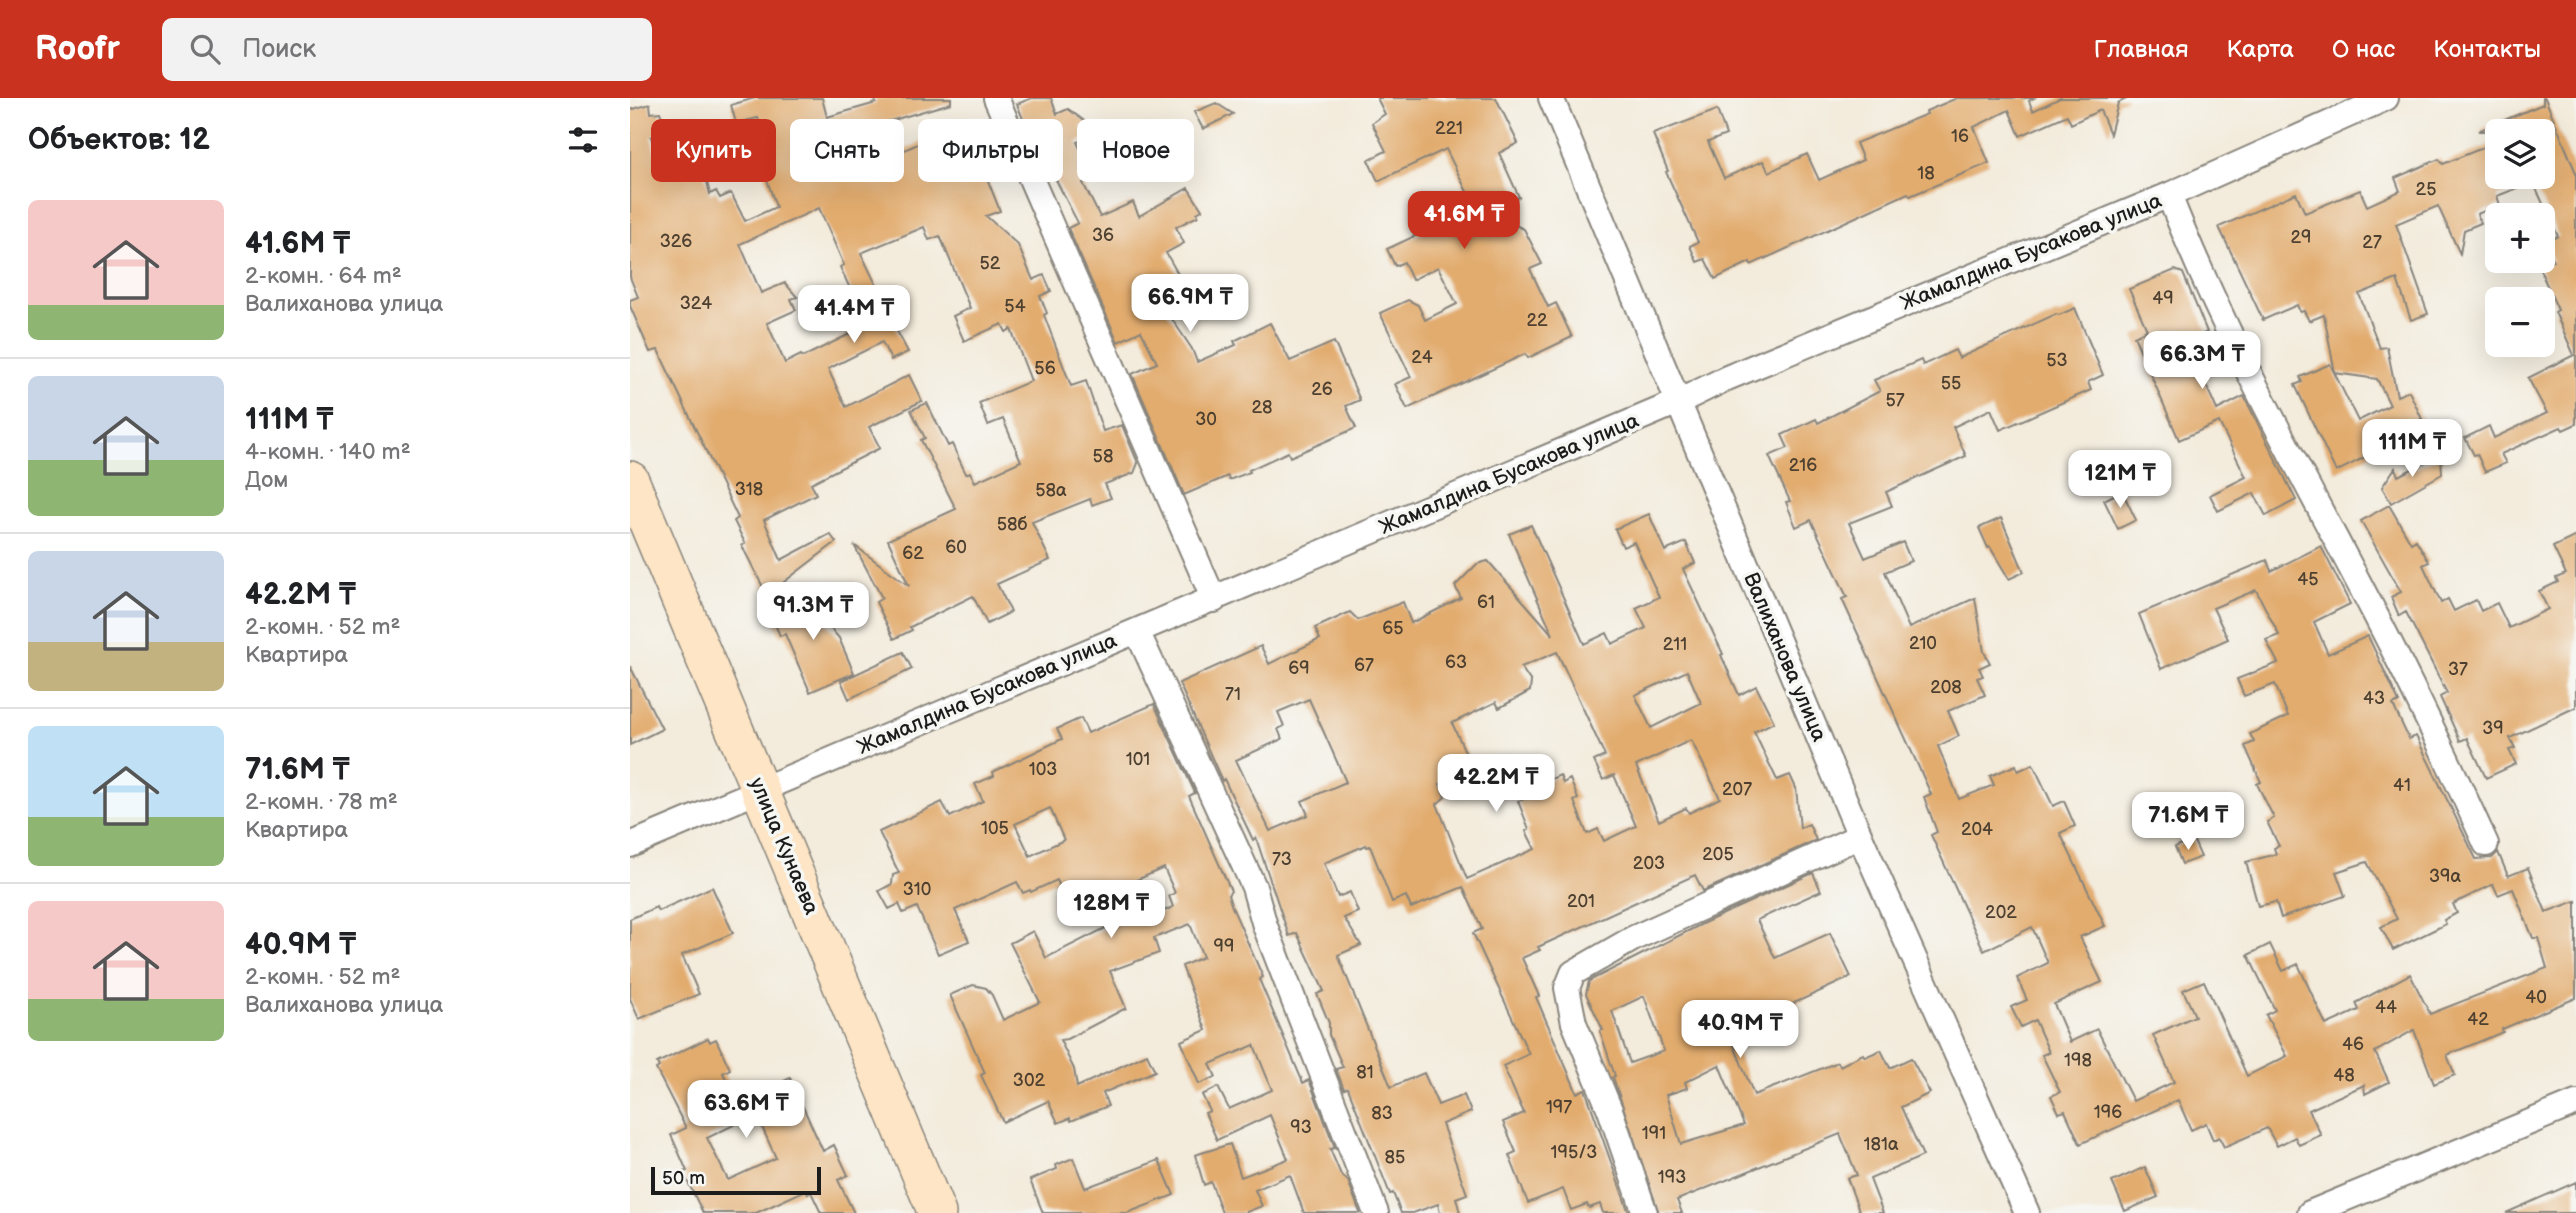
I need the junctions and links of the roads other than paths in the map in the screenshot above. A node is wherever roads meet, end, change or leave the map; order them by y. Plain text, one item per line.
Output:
1 (996, 98) edge
2 (1551, 98) edge
3 (2386, 98) edge
4 (2169, 195) junction
5 (1678, 402) junction
6 (630, 480) edge
7 (1214, 600) junction
8 (1137, 631) junction
9 (760, 790) junction
10 (1860, 836) junction
11 (2486, 844) dead end
12 (630, 845) edge
13 (2576, 1103) edge
14 (937, 1213) edge
15 (1377, 1213) edge
16 (1646, 1213) edge
17 (2026, 1213) edge
18 (2311, 1213) edge

1 - 7 street
2 - 5 street, Валиханова улица
3 - 4 street, Жамалдина Бусакова улица
4 - 5 street, Жамалдина Бусакова улица
4 - 11 street
5 - 7 street, Жамалдина Бусакова улица
5 - 10 street, Валиханова улица
6 - 9 main road, улица Кунаева
7 - 8 street, Жамалдина Бусакова улица
8 - 9 street, Жамалдина Бусакова улица
8 - 15 street
9 - 12 street, Жамалдина Бусакова улица
9 - 14 main road, улица Кунаева
10 - 16 street
10 - 17 street, Валиханова улица
13 - 18 street

